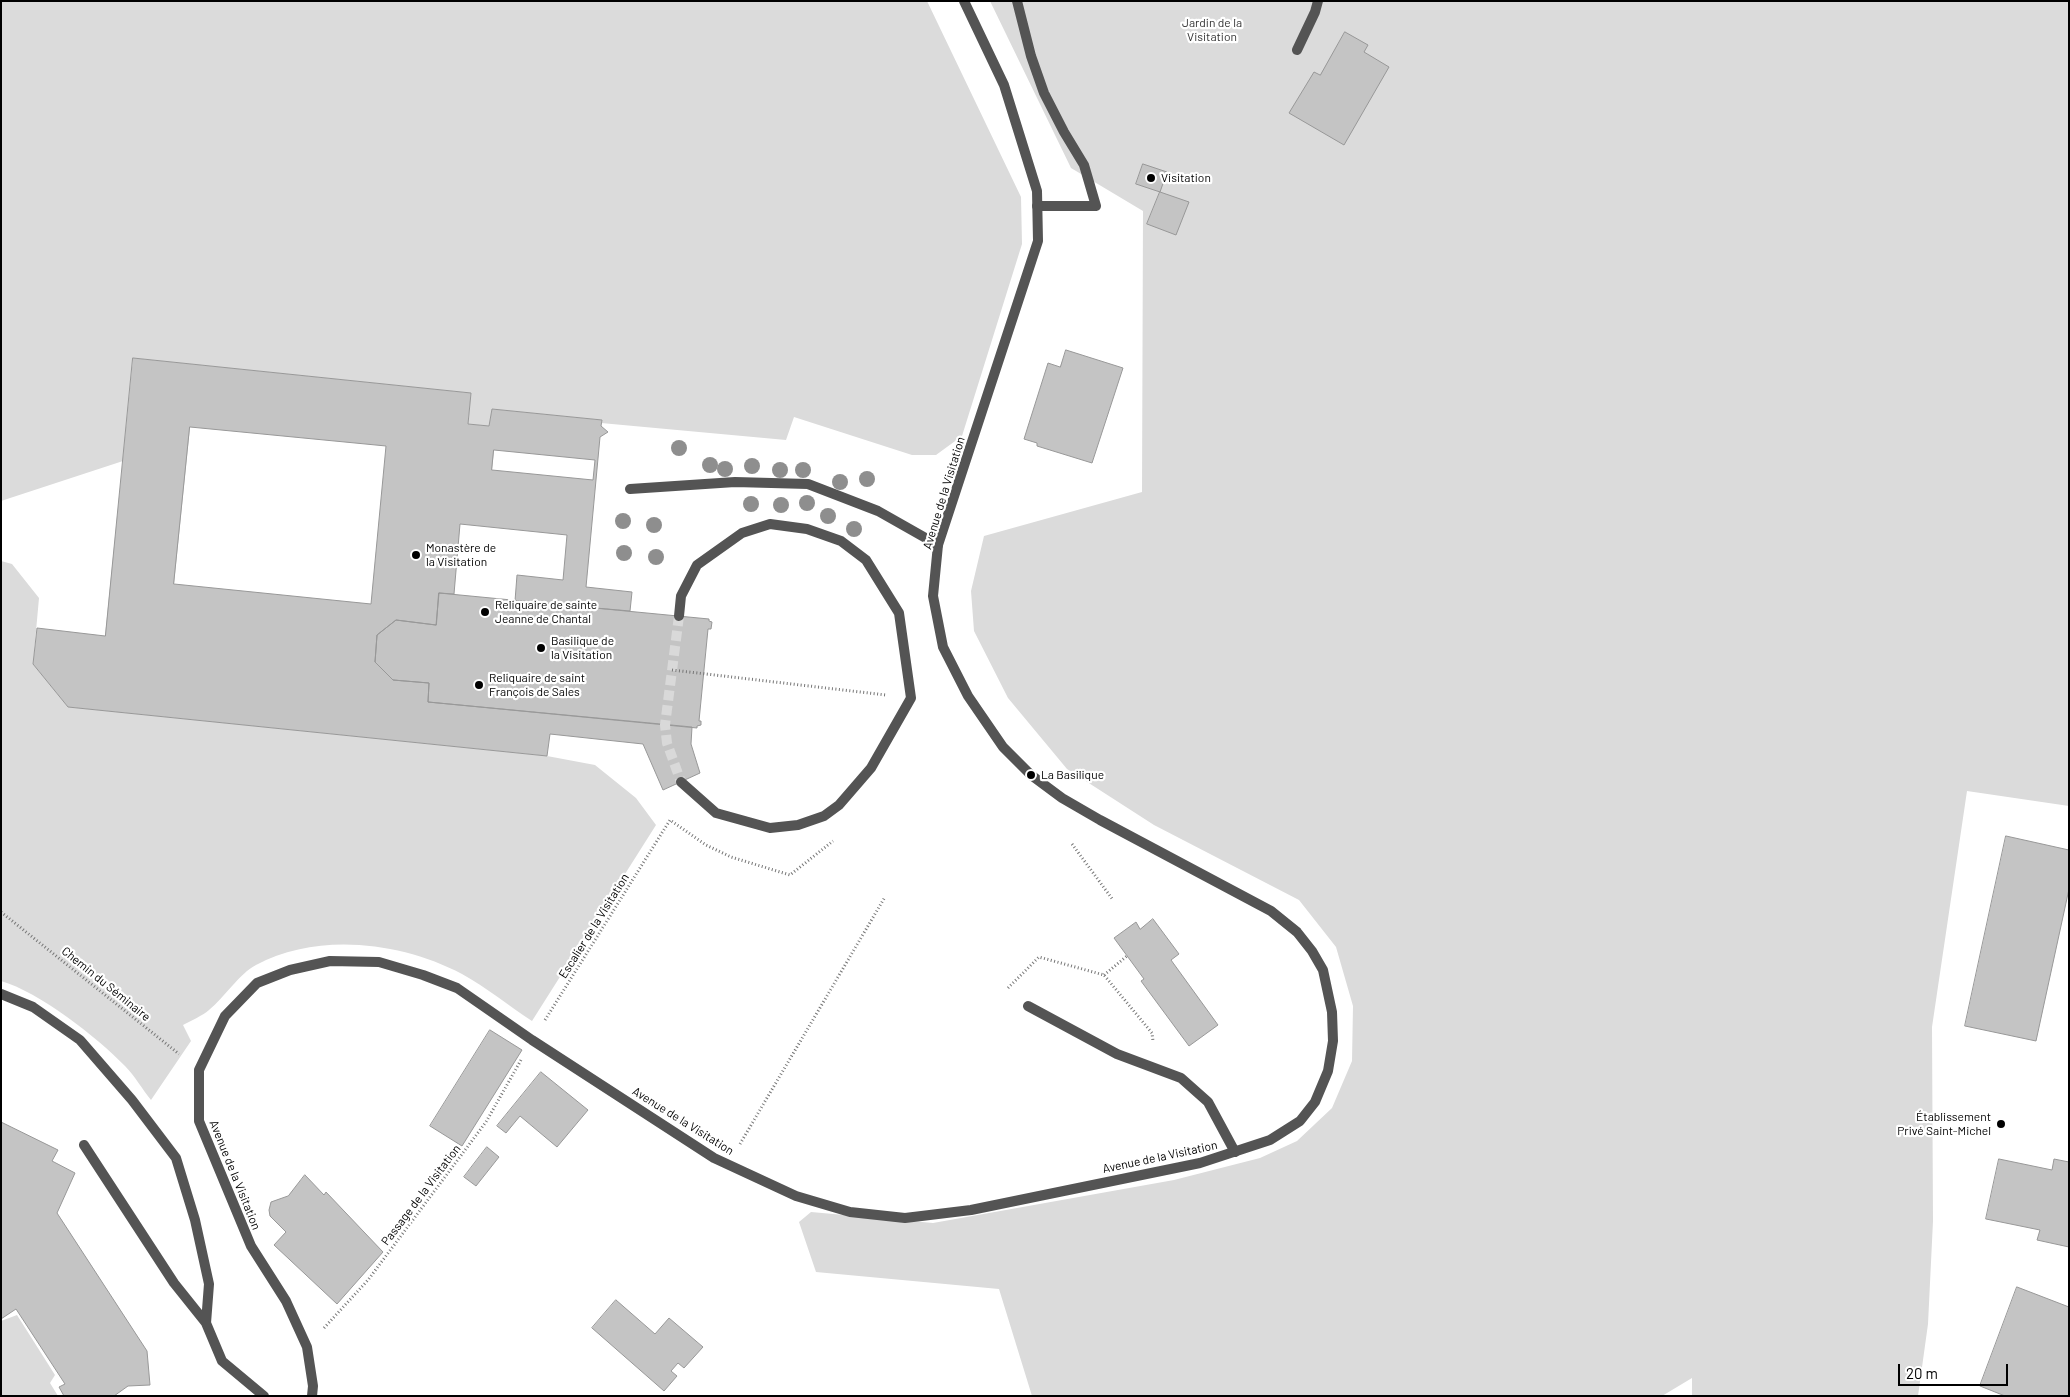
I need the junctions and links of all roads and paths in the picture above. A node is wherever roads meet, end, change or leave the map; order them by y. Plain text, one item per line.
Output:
1 (964, 1) edge
2 (1017, 1) edge
3 (1318, 1) edge
4 (1297, 50) dead end
5 (1037, 206) junction
6 (630, 489) dead end
7 (938, 545) junction
8 (679, 616) tunnel mouth
9 (672, 670) dead end
10 (911, 698) junction
11 (681, 782) tunnel mouth
12 (670, 820) dead end
13 (1072, 844) dead end
14 (885, 897) dead end
15 (1113, 900) dead end
16 (1, 912) edge
17 (1127, 956) dead end
18 (1104, 975) junction
19 (1008, 988) dead end
20 (1, 994) edge
21 (1028, 1006) dead end
22 (532, 1040) junction
23 (1157, 1069) junction
24 (199, 1070) junction
25 (84, 1145) dead end
26 (1235, 1152) junction
27 (728, 1165) junction
28 (206, 1323) junction
29 (307, 1347) junction
30 (264, 1396) edge
31 (312, 1396) edge

1 - 5 street, Avenue de la Visitation
2 - 5 street
3 - 4 street
5 - 7 street, Avenue de la Visitation
6 - 7 street
7 - 26 street, Avenue de la Visitation
8 - 10 street
9 - 10 path
10 - 11 street
12 - 22 path, Escalier de la Visitation
13 - 15 path
14 - 27 path
16 - 24 path, Chemin du Séminaire
17 - 18 path
18 - 19 path
18 - 23 path
20 - 28 street
21 - 23 street
22 - 24 street, Avenue de la Visitation
22 - 27 street, Avenue de la Visitation
22 - 29 path, Passage de la Visitation
23 - 26 street
24 - 29 street, Avenue de la Visitation
25 - 28 street
26 - 27 street, Avenue de la Visitation
28 - 30 street
29 - 31 street, Avenue de la Visitation

